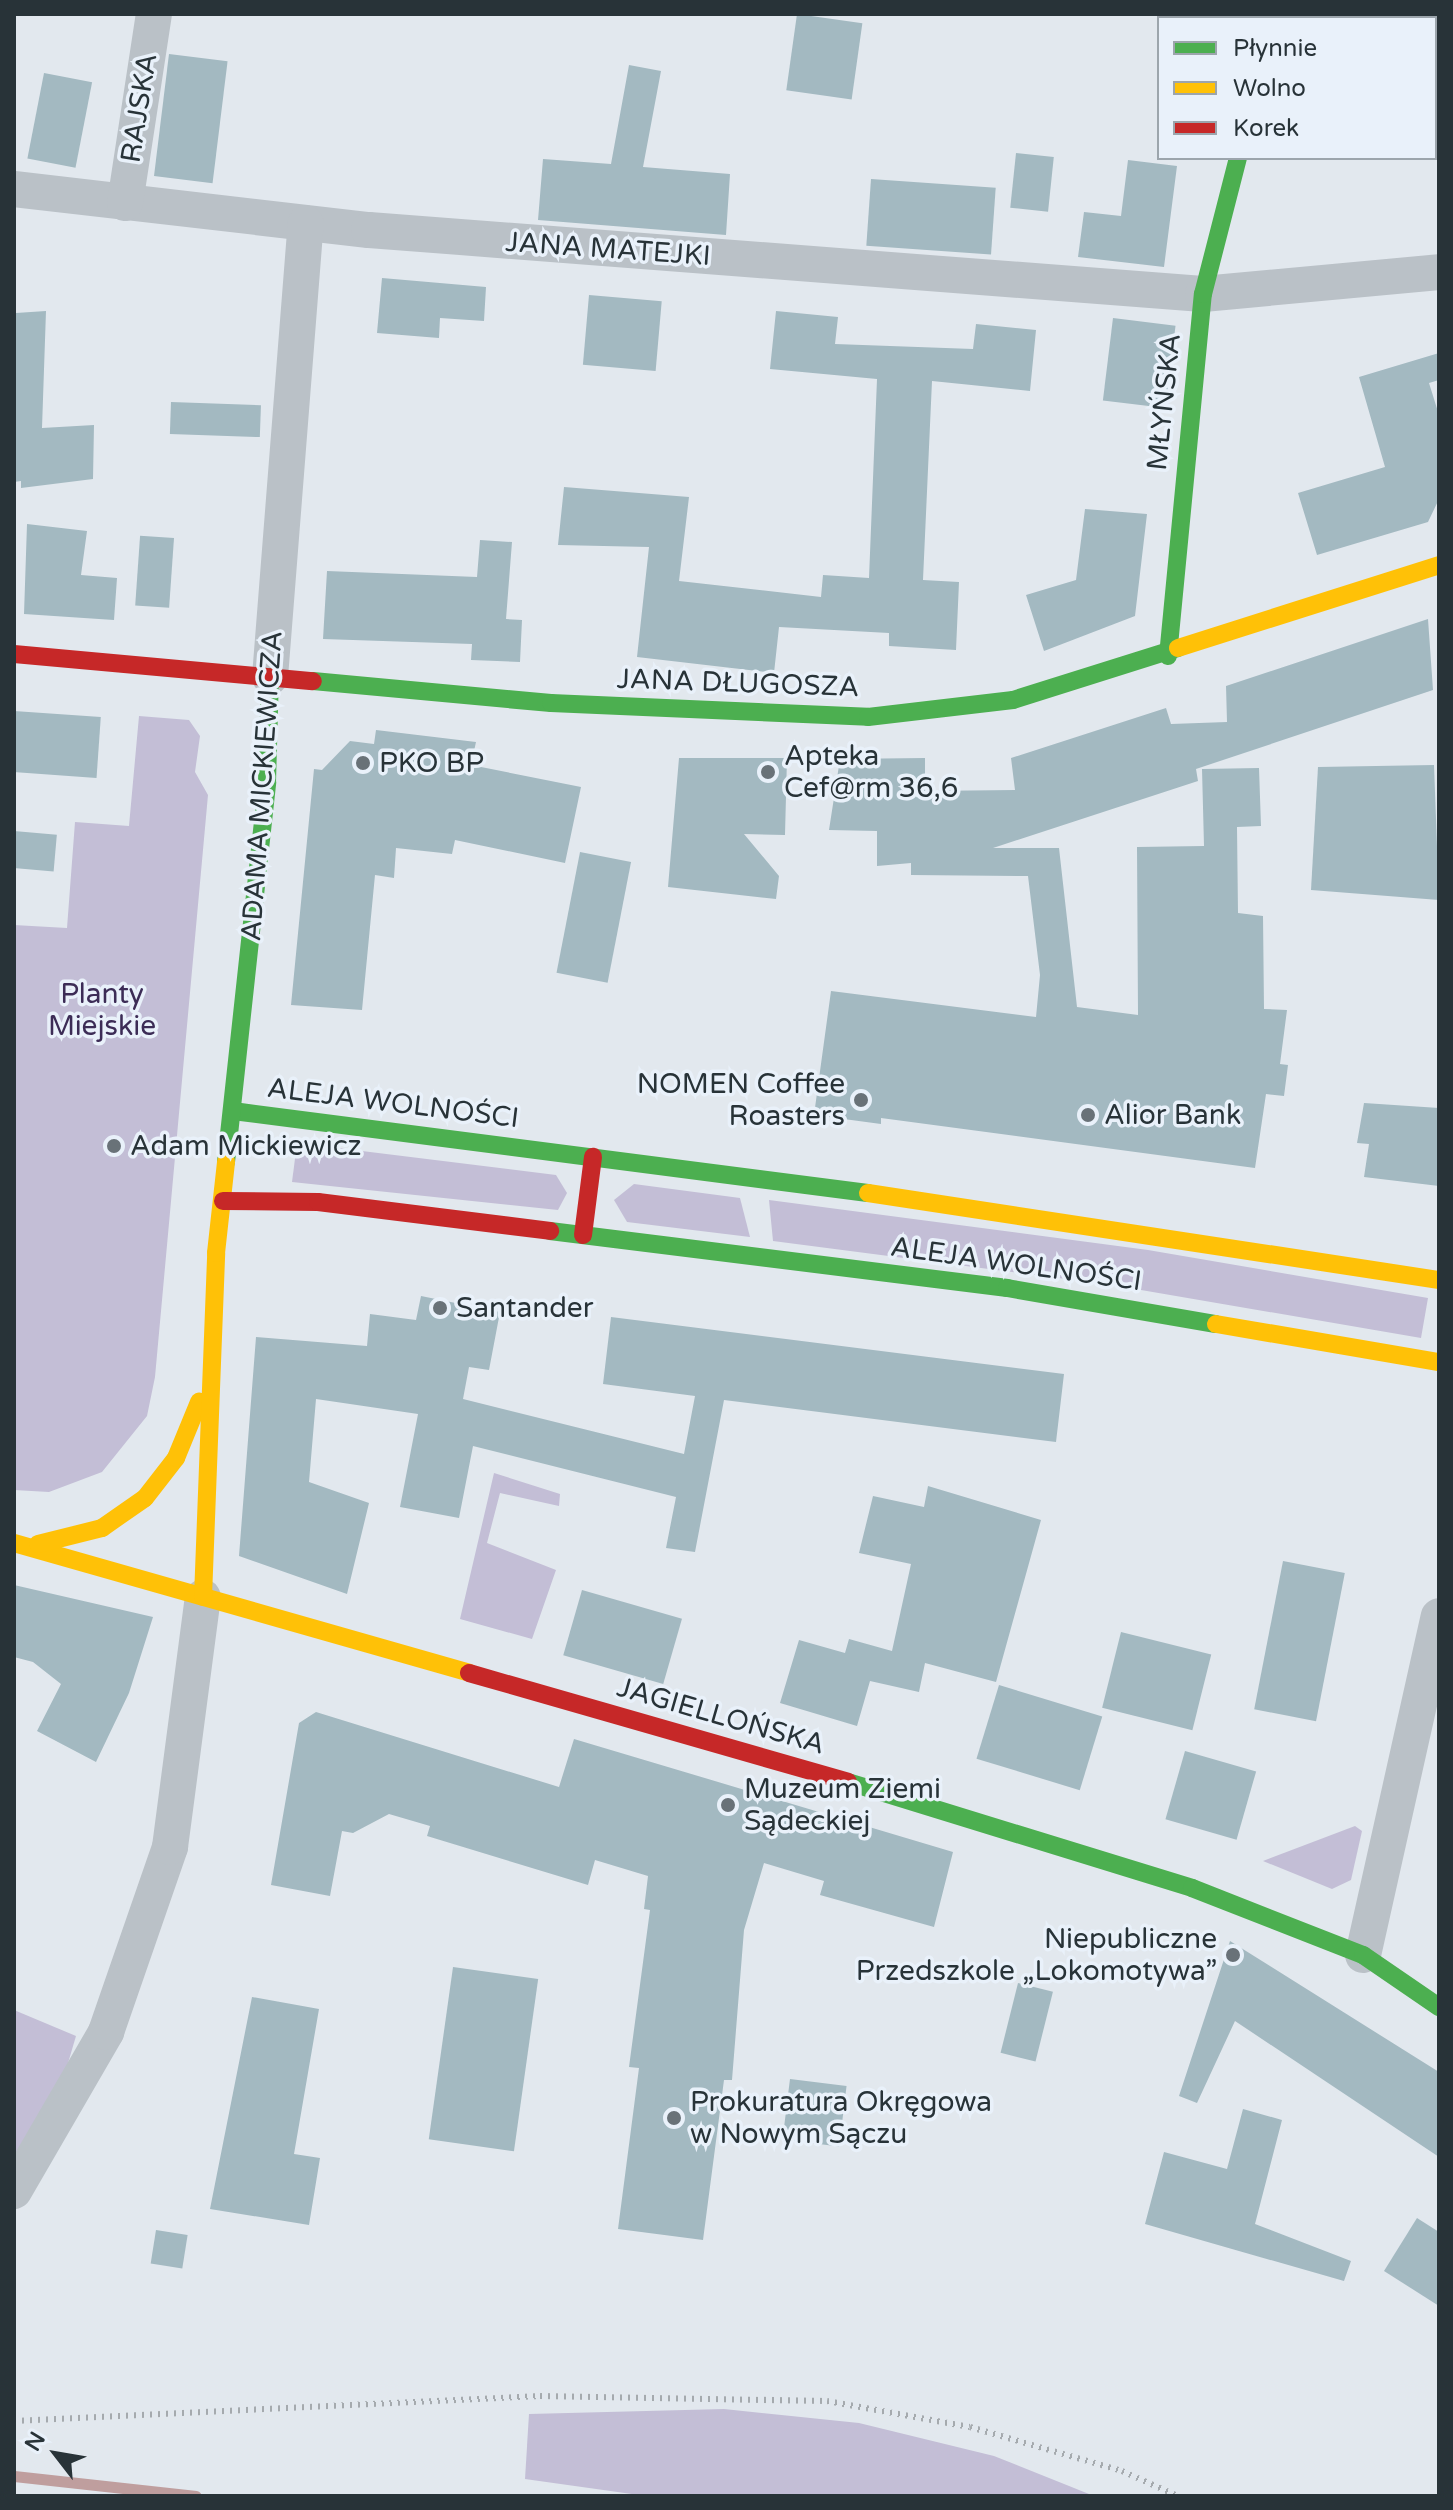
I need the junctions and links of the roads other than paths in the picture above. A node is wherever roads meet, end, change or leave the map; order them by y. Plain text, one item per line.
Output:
1 (154, 14) edge
2 (1237, 160) edge
3 (14, 189) edge
4 (125, 203) junction
5 (306, 223) junction
6 (1439, 272) edge
7 (1203, 294) junction
8 (1439, 565) edge
9 (14, 654) edge
10 (1168, 656) junction
11 (270, 677) junction
12 (233, 1111) junction
13 (593, 1157) junction
14 (223, 1201) junction
15 (583, 1235) junction
16 (1439, 1280) edge
17 (211, 1348) junction
18 (1439, 1362) edge
19 (14, 1543) edge
20 (36, 1545) junction
21 (203, 1597) junction
22 (1439, 1616) edge
23 (1363, 1955) junction
24 (1439, 2007) edge
25 (14, 2191) edge

1 - 4 street, RAJSKA
2 - 7 street, MŁYŃSKA
3 - 4 street, JANA MATEJKI
4 - 5 street, JANA MATEJKI
5 - 7 street, JANA MATEJKI
5 - 11 street, ADAMA MICKIEWICZA
6 - 7 street, JANA MATEJKI
7 - 10 street, MŁYŃSKA
8 - 10 street, JANA DŁUGOSZA
9 - 11 street, JANA DŁUGOSZA
10 - 11 street, JANA DŁUGOSZA
11 - 12 street, ADAMA MICKIEWICZA
12 - 13 street, ALEJA WOLNOŚCI
12 - 14 street, ADAMA MICKIEWICZA
13 - 15 street
13 - 16 street, ALEJA WOLNOŚCI
14 - 15 street, ALEJA WOLNOŚCI
14 - 17 street, ADAMA MICKIEWICZA
15 - 18 street, ALEJA WOLNOŚCI
17 - 20 street, ADAMA MICKIEWICZA
17 - 21 street, ADAMA MICKIEWICZA
19 - 20 street, JAGIELLOŃSKA
20 - 21 street, JAGIELLOŃSKA
21 - 23 street, JAGIELLOŃSKA
21 - 25 street, ADAMA MICKIEWICZA
22 - 23 street
23 - 24 street, JAGIELLOŃSKA

